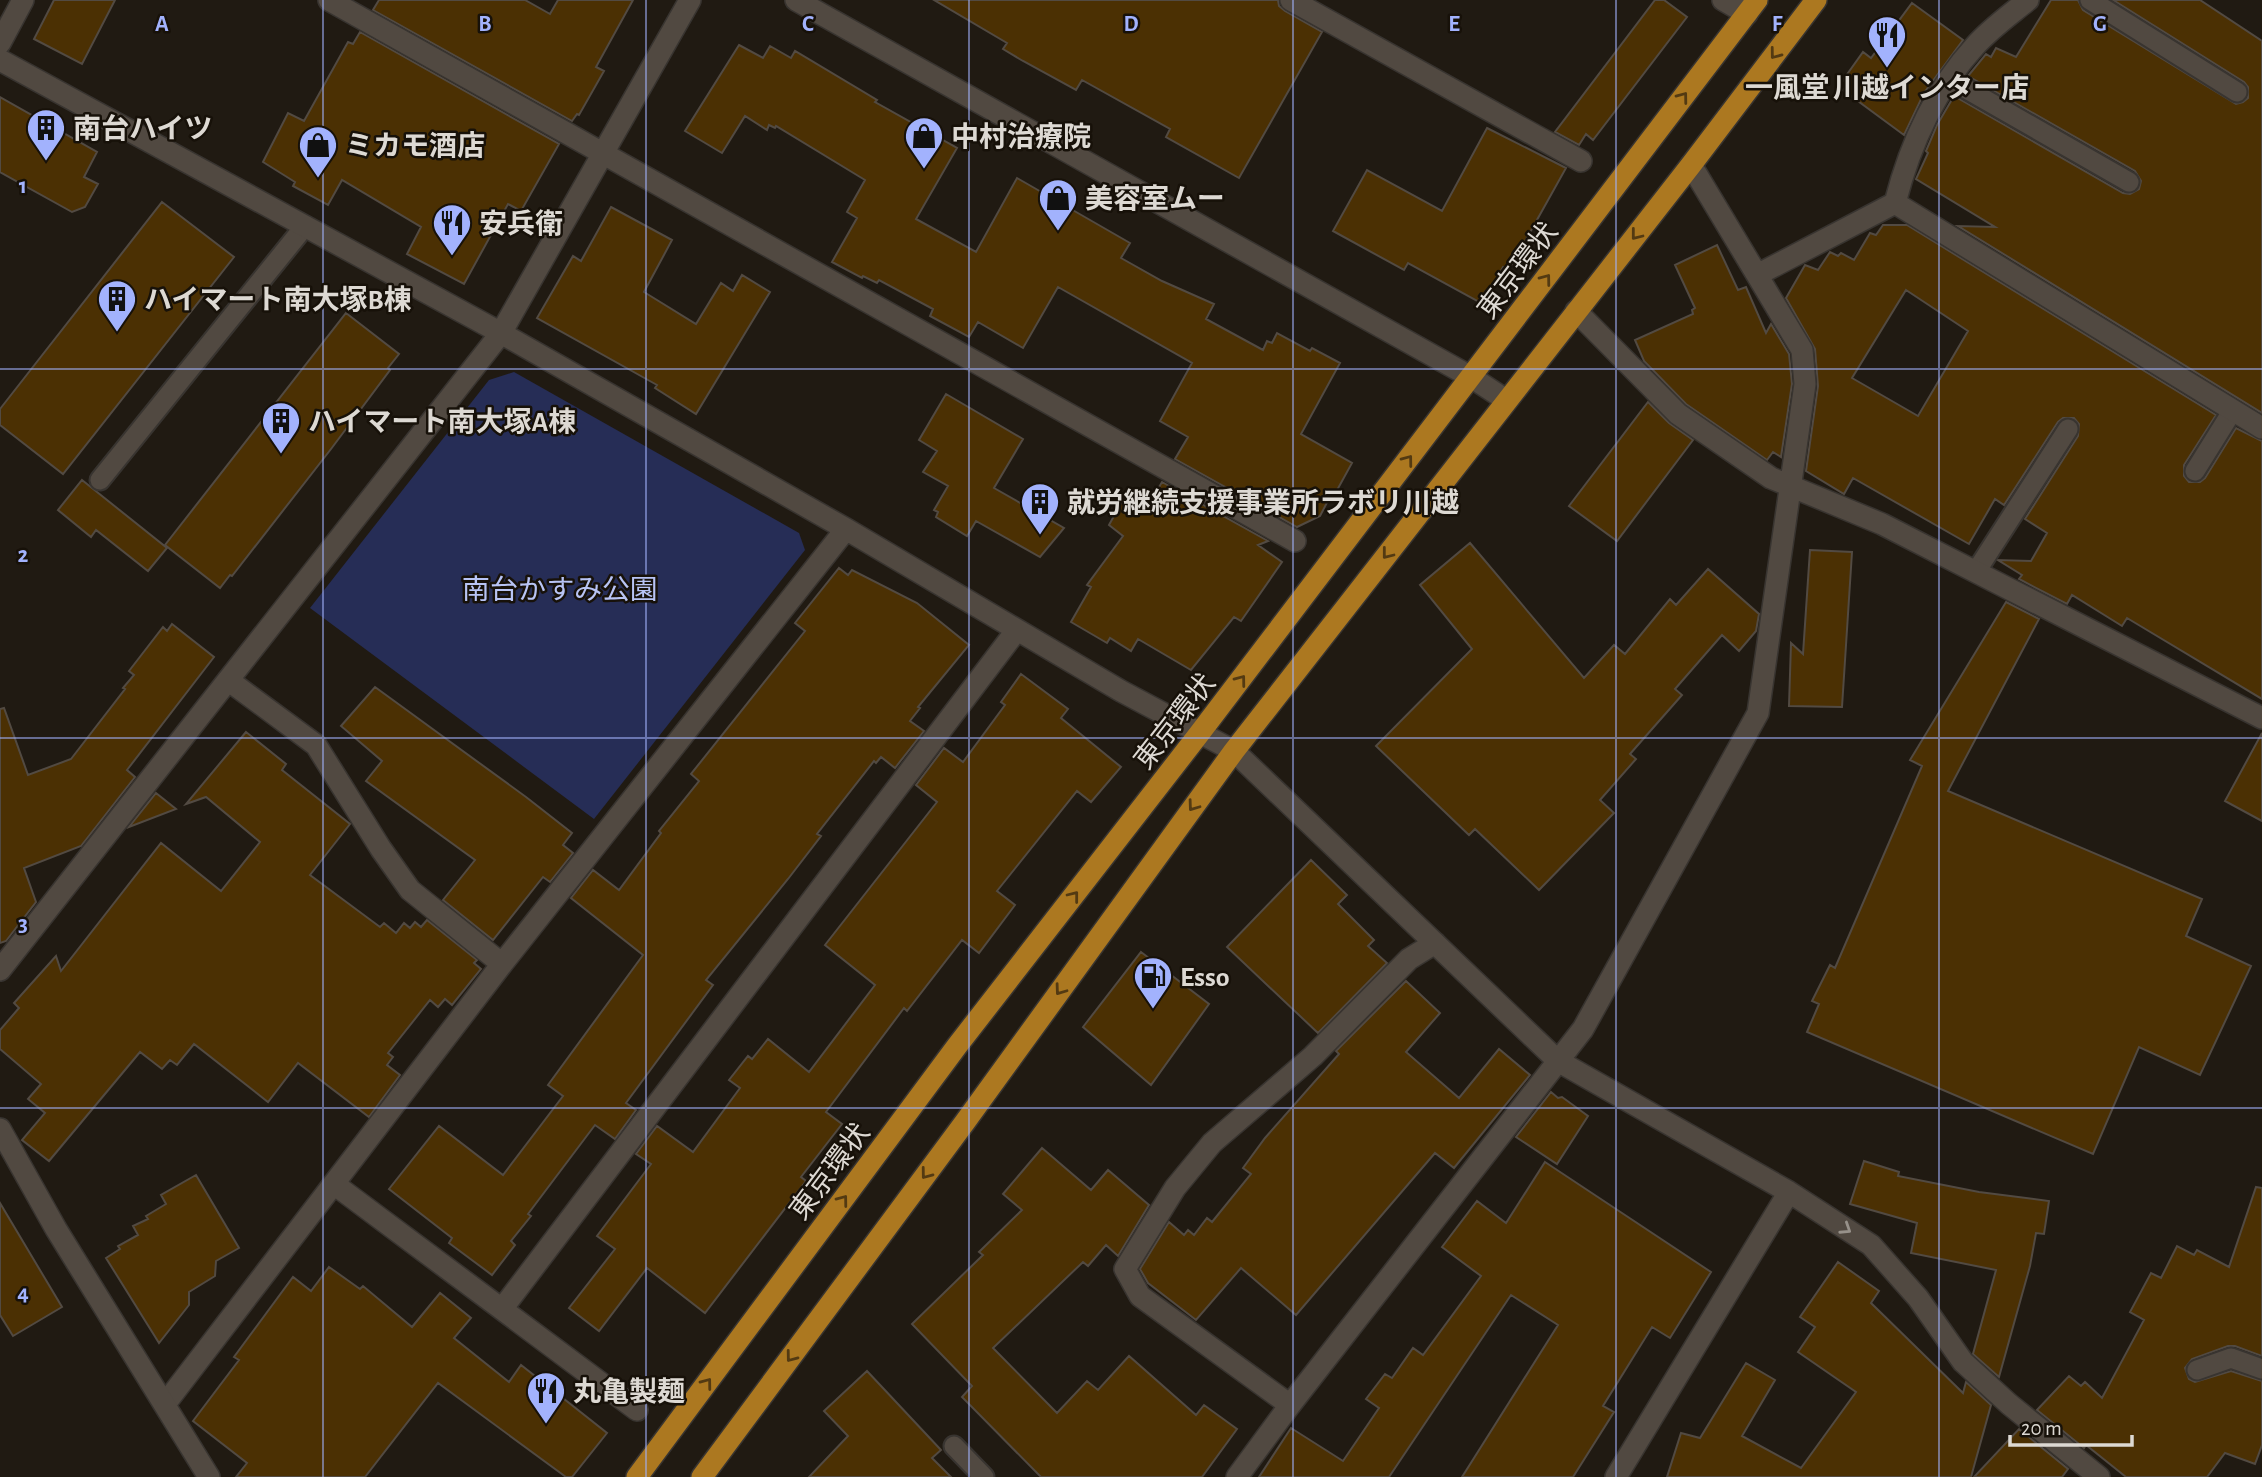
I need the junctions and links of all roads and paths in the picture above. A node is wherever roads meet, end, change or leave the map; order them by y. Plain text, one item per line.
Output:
1 (23, 0) edge
2 (329, 0) edge
3 (690, 0) edge
4 (796, 0) edge
5 (1291, 0) edge
6 (1723, 0) edge
7 (1816, 0) edge
8 (2028, 0) edge
9 (2091, 0) edge
10 (1752, 7) edge
11 (0, 43) edge
12 (0, 60) edge
13 (1949, 79) junction
14 (2237, 92) dead end
15 (603, 153) junction
16 (1581, 161) dead end
17 (1691, 165) junction
18 (2129, 182) dead end
19 (1895, 202) junction
20 (305, 226) junction
21 (1757, 275) junction
22 (1576, 311) junction
23 (501, 333) junction
24 (1471, 377) junction
25 (1506, 400) junction
26 (2233, 410) junction
27 (2262, 428) edge
28 (2068, 429) dead end
29 (2195, 471) dead end
30 (100, 480) dead end
31 (1791, 488) junction
32 (846, 529) junction
33 (1295, 541) dead end
34 (1977, 570) junction
35 (1016, 631) junction
36 (229, 680) junction
37 (2262, 718) edge
38 (1199, 734) junction
39 (1234, 751) junction
40 (1435, 943) junction
41 (502, 964) junction
42 (0, 970) edge
43 (1558, 1061) junction
44 (0, 1129) edge
45 (334, 1184) junction
46 (1789, 1192) junction
47 (502, 1309) junction
48 (2262, 1369) edge
49 (2197, 1370) dead end
50 (165, 1404) junction
51 (1290, 1405) junction
52 (637, 1410) dead end
53 (954, 1446) dead end
54 (209, 1477) edge
55 (637, 1477) edge
56 (702, 1477) edge
57 (985, 1477) edge
58 (1237, 1477) edge
59 (1616, 1477) edge
60 (2099, 1477) edge

1 - 11 street
2 - 15 street
3 - 15 street
4 - 24 street
5 - 16 street
6 - 10 street
7 -> 17 highway
8 - 13 street
9 - 14 lane
24 -> 10 highway, 東京環状
12 - 20 street
13 - 18 lane
13 - 19 street
15 - 23 street
15 - 33 street
17 - 21 street
17 -> 22 highway
19 - 21 street
19 - 26 street
20 - 23 street
20 - 30 lane
21 - 31 street
22 - 25 highway
22 - 31 street
23 - 32 street
23 - 36 street
24 - 25 street
38 -> 24 highway, 東京環状
25 -> 39 highway
26 - 27 street
26 - 29 lane
28 - 34 lane
31 - 34 street
31 - 43 street
32 - 35 street
32 - 41 street
34 - 37 street
35 - 38 street
35 - 47 street
36 - 41 street
36 - 42 street
38 - 39 street
55 -> 38 highway, 東京環状
39 - 40 street
39 -> 56 highway
40 - 43 street
40 - 51 street
41 - 45 street
43 - 46 street
43 - 51 street
44 - 50 street
45 - 47 street
45 - 50 street
46 - 59 street
46 -> 60 street
47 - 52 street
48 - 49 lane
50 - 54 street
51 - 58 street
53 - 57 lane

